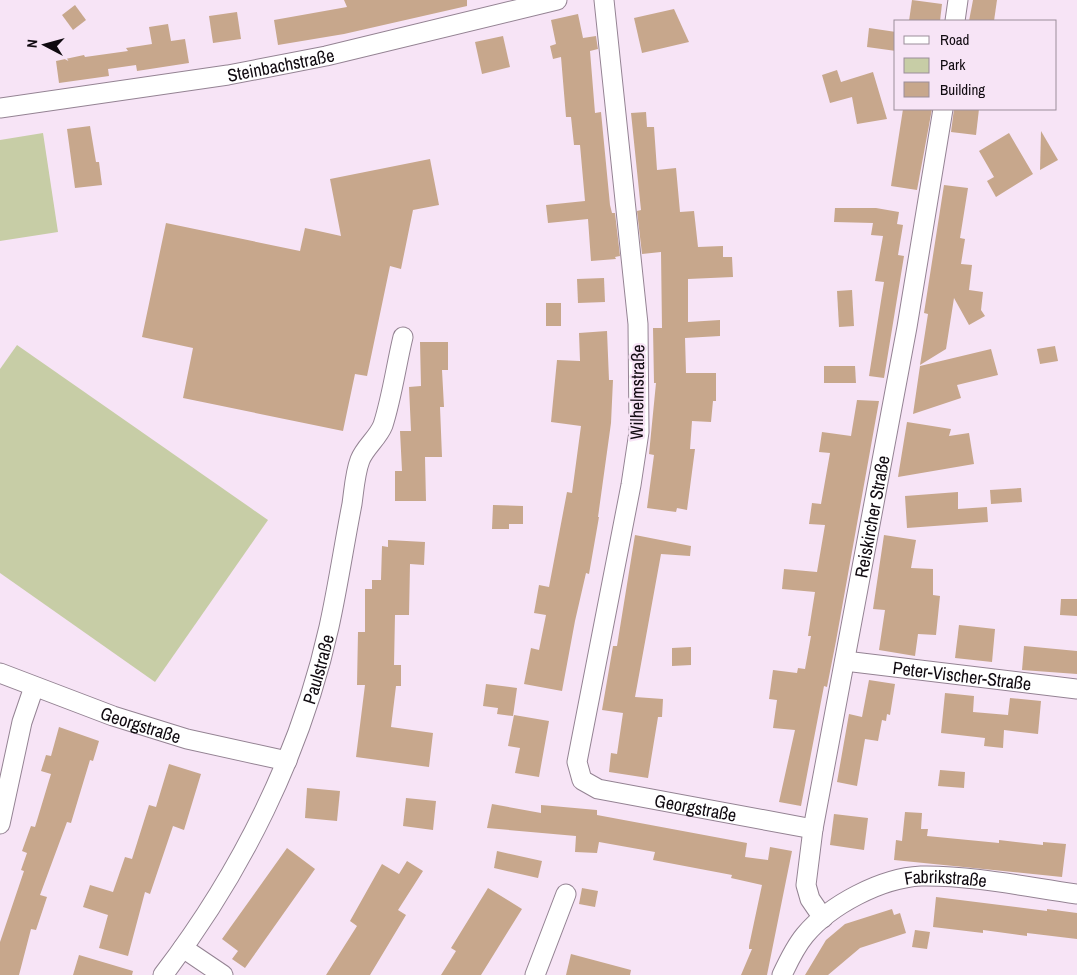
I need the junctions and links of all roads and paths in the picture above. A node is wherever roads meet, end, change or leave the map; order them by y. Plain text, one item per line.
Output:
1 (557, 0) edge
2 (604, 0) edge
3 (958, 0) edge
4 (955, 20) edge
5 (0, 108) edge
6 (943, 110) edge
7 (402, 337) dead end
8 (845, 661) junction
9 (0, 673) edge
10 (34, 687) junction
11 (1077, 689) edge
12 (287, 761) junction
13 (582, 780) joint
14 (0, 824) edge
15 (813, 829) junction
16 (566, 894) dead end
17 (1077, 894) edge
18 (823, 918) junction
19 (183, 948) junction
20 (163, 975) edge
21 (223, 975) edge
22 (535, 975) edge
23 (782, 975) edge

1 - 5 street, Steinbachstraße
2 - 13 street, Wilhelmstraße
3 - 4 street
6 - 8 street, Reiskircher Straße
7 - 12 street, Paulstraße
8 - 11 street, Peter-Vischer-Straße
8 - 15 street, Reiskircher Straße
9 - 10 street, Georgstraße
10 - 12 street, Georgstraße
10 - 14 street
12 - 19 street, Paulstraße
13 - 15 street, Georgstraße
15 - 18 street, Reiskircher Straße
16 - 22 street
17 - 18 street, Fabrikstraße
18 - 23 street, Fabrikstraße
19 - 20 street, Paulstraße
19 - 21 street

